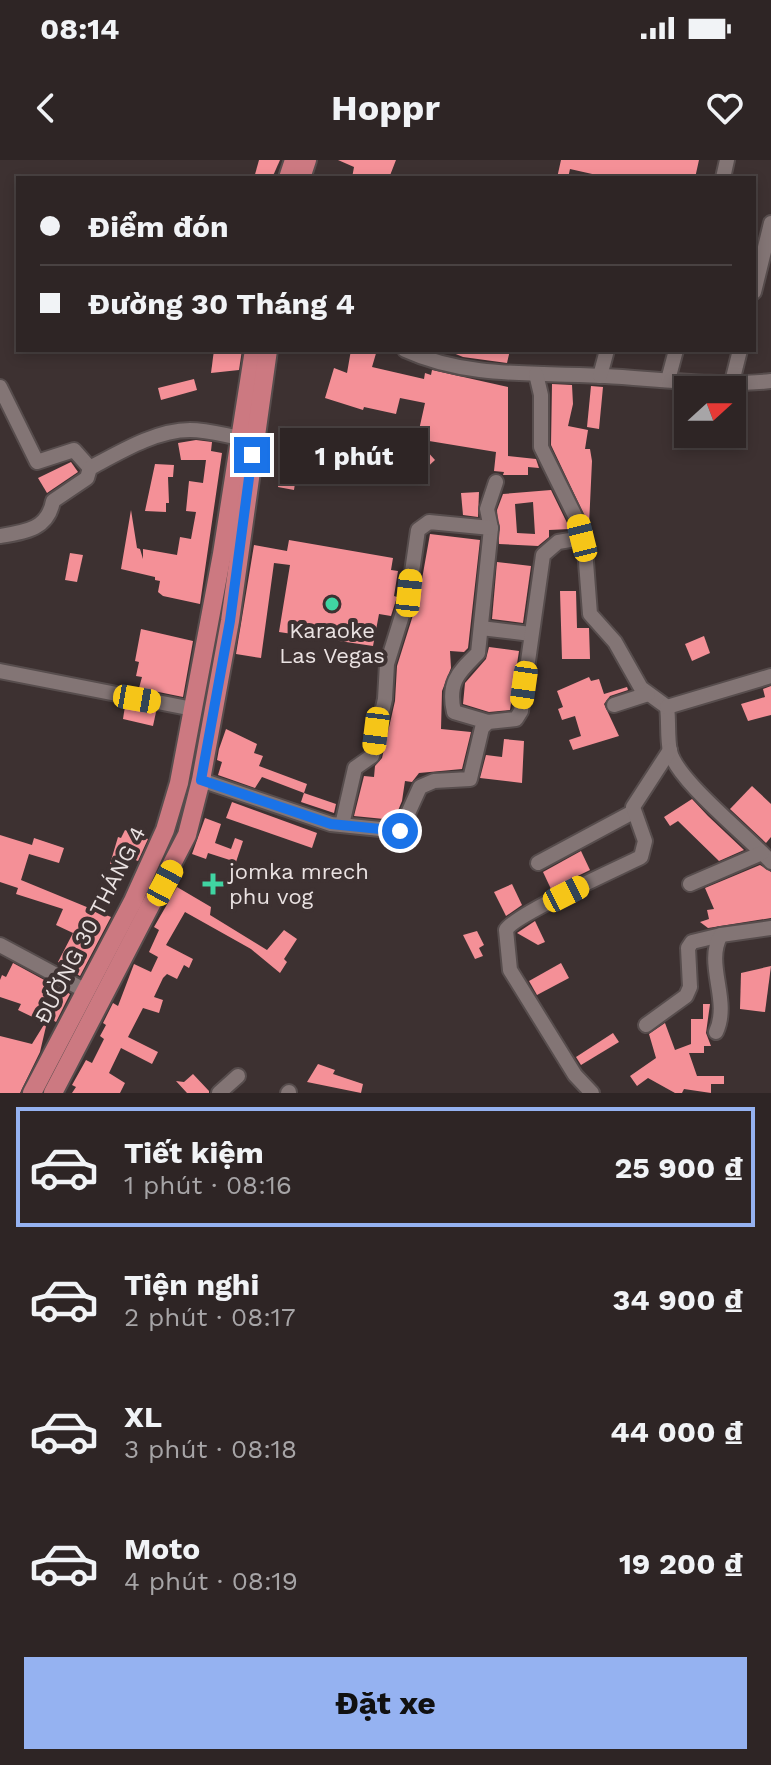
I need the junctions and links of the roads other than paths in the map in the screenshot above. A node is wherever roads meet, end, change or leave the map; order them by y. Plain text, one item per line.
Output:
1 (771, 223) edge
2 (756, 284) edge
3 (254, 352) edge
4 (268, 352) edge
5 (410, 352) edge
6 (606, 352) edge
7 (675, 352) edge
8 (740, 352) edge
9 (536, 374) junction
10 (600, 376) junction
11 (734, 376) edge
12 (668, 380) junction
13 (674, 380) edge
14 (771, 381) edge
15 (746, 382) edge
16 (0, 387) edge
17 (241, 438) junction
18 (90, 468) junction
19 (496, 482) dead end
20 (491, 528) junction
21 (0, 536) edge
22 (582, 538) junction
23 (210, 614) junction
24 (230, 621) junction
25 (481, 628) junction
26 (531, 634) junction
27 (0, 671) edge
28 (771, 676) edge
29 (648, 694) junction
30 (614, 705) dead end
31 (667, 707) junction
32 (193, 709) junction
33 (488, 722) junction
34 (670, 750) junction
35 (201, 780) junction
36 (633, 812) junction
37 (342, 825) junction
38 (766, 857) edge
39 (538, 863) dead end
40 (690, 884) dead end
41 (133, 901) junction
42 (150, 910) junction
43 (771, 928) edge
44 (721, 935) junction
45 (0, 945) edge
46 (84, 990) junction
47 (646, 1025) dead end
48 (716, 1032) dead end
49 (238, 1076) dead end
50 (32, 1093) edge
51 (53, 1093) edge
52 (219, 1093) edge
53 (592, 1093) edge

1 - 2 street
3 - 17 main road, ĐƯỜNG 30 THÁNG 4
4 - 24 main road, ĐƯỜNG 30 THÁNG 4
5 - 9 street
6 - 10 street
7 - 12 street
8 - 11 street
9 - 10 street
9 - 22 street
10 - 12 street
12 - 13 street
14 - 15 street
16 - 18 street
17 - 18 street
17 - 23 main road, ĐƯỜNG 30 THÁNG 4
18 - 21 street
19 - 20 street
20 - 25 street
20 - 37 street
22 - 26 street
22 - 29 street
23 - 24 main road
23 - 32 main road, ĐƯỜNG 30 THÁNG 4
24 - 35 main road, ĐƯỜNG 30 THÁNG 4
25 - 26 street
25 - 33 street
26 - 33 street
27 - 32 street
28 - 31 street
29 - 30 street
29 - 31 street
31 - 34 street
32 - 41 main road, ĐƯỜNG 30 THÁNG 4
33 - 37 street
34 - 36 street
34 - 38 street
35 - 37 street
35 - 42 main road, ĐƯỜNG 30 THÁNG 4
36 - 39 street
36 - 53 street
38 - 40 street
41 - 42 main road
41 - 46 main road, ĐƯỜNG 30 THÁNG 4
42 - 51 main road, ĐƯỜNG 30 THÁNG 4
43 - 44 street
44 - 47 street
44 - 48 street
45 - 46 street
46 - 50 main road, ĐƯỜNG 30 THÁNG 4
49 - 52 street

